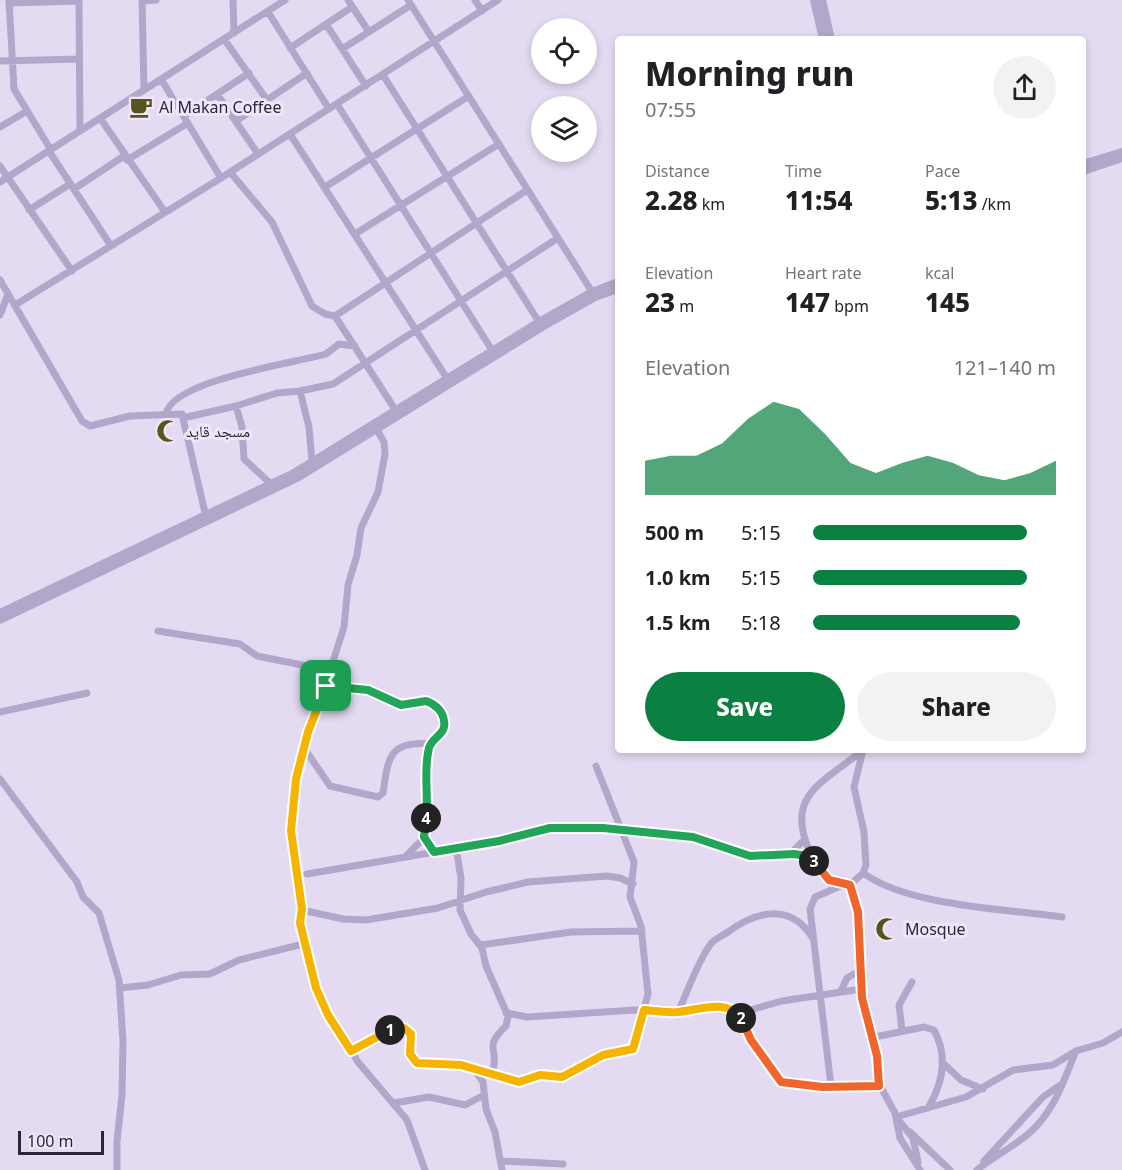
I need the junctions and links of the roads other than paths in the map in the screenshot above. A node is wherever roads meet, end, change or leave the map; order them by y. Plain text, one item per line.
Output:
1 (79, 0) edge
2 (141, 0) edge
3 (156, 0) edge
4 (233, 0) edge
5 (285, 0) edge
6 (475, 0) edge
7 (498, 0) edge
8 (814, 0) edge
9 (822, 0) edge
10 (9, 1) edge
11 (410, 2) edge
12 (350, 3) edge
13 (482, 11) junction
14 (268, 12) junction
15 (326, 24) junction
16 (369, 32) junction
17 (234, 33) junction
18 (822, 36) edge
19 (830, 36) edge
20 (224, 39) junction
21 (435, 42) junction
22 (290, 48) junction
23 (342, 49) junction
24 (79, 59) junction
25 (0, 61) edge
26 (13, 61) junction
27 (249, 73) junction
28 (306, 73) junction
29 (383, 75) junction
30 (161, 79) junction
31 (366, 86) junction
32 (144, 90) junction
33 (217, 94) junction
34 (469, 96) junction
35 (267, 100) junction
36 (336, 104) junction
37 (329, 109) junction
38 (27, 111) junction
39 (100, 118) junction
40 (186, 119) junction
41 (236, 121) junction
42 (0, 127) edge
43 (417, 129) junction
44 (80, 131) junction
45 (290, 134) junction
46 (499, 144) junction
47 (50, 150) junction
48 (1122, 152) edge
49 (258, 154) junction
50 (126, 158) junction
51 (371, 158) junction
52 (1122, 158) edge
53 (1086, 163) edge
54 (0, 166) edge
55 (1086, 170) edge
56 (230, 172) junction
57 (447, 176) junction
58 (7, 178) junction
59 (221, 178) junction
60 (0, 182) edge
61 (72, 186) junction
62 (325, 188) junction
63 (527, 190) junction
64 (400, 205) junction
65 (29, 210) junction
66 (165, 212) junction
67 (477, 223) junction
68 (355, 234) junction
69 (558, 238) junction
70 (111, 246) junction
71 (430, 253) junction
72 (72, 271) junction
73 (507, 271) junction
74 (0, 280) edge
75 (386, 282) junction
76 (615, 284) edge
77 (615, 290) edge
78 (8, 294) junction
79 (593, 295) junction
80 (460, 300) junction
81 (15, 305) junction
82 (0, 315) edge
83 (335, 316) junction
84 (539, 322) junction
85 (416, 329) junction
86 (355, 346) junction
87 (495, 355) junction
88 (365, 362) junction
89 (448, 380) junction
90 (300, 391) junction
91 (236, 406) junction
92 (396, 411) junction
93 (166, 414) junction
94 (183, 418) junction
95 (377, 430) junction
96 (312, 462) junction
97 (272, 484) junction
98 (206, 517) junction
99 (0, 613) edge
100 (0, 620) edge
101 (159, 631) dead end
102 (328, 678) junction
103 (326, 686) junction
104 (87, 693) dead end
105 (0, 712) edge
106 (431, 744) junction
107 (304, 748) junction
108 (858, 753) edge
109 (861, 753) edge
110 (596, 766) dead end
111 (0, 779) edge
112 (622, 830) junction
113 (424, 837) junction
114 (805, 839) junction
115 (456, 848) junction
116 (434, 852) junction
117 (787, 855) junction
118 (401, 859) junction
119 (813, 859) junction
120 (863, 873) junction
121 (307, 874) dead end
122 (633, 884) junction
123 (847, 885) junction
124 (459, 901) junction
125 (302, 909) junction
126 (1062, 917) dead end
127 (642, 932) junction
128 (812, 937) junction
129 (307, 943) junction
130 (481, 945) junction
131 (861, 970) junction
132 (912, 982) dead end
133 (120, 988) junction
134 (861, 989) junction
135 (841, 991) junction
136 (821, 996) junction
137 (734, 1009) junction
138 (644, 1010) junction
139 (678, 1012) junction
140 (506, 1013) junction
141 (902, 1031) junction
142 (1122, 1032) edge
143 (870, 1038) junction
144 (351, 1051) junction
145 (1076, 1051) junction
146 (944, 1064) junction
147 (472, 1067) junction
148 (492, 1073) junction
149 (1062, 1083) junction
150 (831, 1086) junction
151 (879, 1086) junction
152 (983, 1089) junction
153 (484, 1095) junction
154 (394, 1103) junction
155 (928, 1108) junction
156 (896, 1117) junction
157 (908, 1130) junction
158 (502, 1161) junction
159 (563, 1164) dead end
160 (919, 1167) edge
161 (979, 1168) edge
162 (117, 1170) edge
163 (425, 1170) edge
164 (502, 1170) edge
165 (950, 1170) edge

1 - 10 street
1 - 24 street
2 - 3 street
2 - 32 street
4 - 17 street
5 - 14 street
6 - 13 street
7 - 13 street
8 - 18 street
9 - 19 street
10 - 26 street
11 - 16 street
11 - 21 street
12 - 15 street
12 - 16 street
13 - 21 street
14 - 17 street
14 - 22 street
15 - 22 street
15 - 23 street
16 - 23 street
17 - 20 street
20 - 27 street
20 - 30 street
21 - 29 street
21 - 34 street
22 - 28 street
23 - 31 street
24 - 26 street
24 - 44 street
25 - 26 street
26 - 38 street
27 - 33 street
27 - 35 street
28 - 35 street
28 - 37 street
29 - 31 street
29 - 43 street
30 - 32 street
30 - 40 street
31 - 36 street
32 - 39 street
33 - 40 street
33 - 41 street
34 - 43 street
34 - 46 street
35 - 41 street
36 - 37 street
36 - 51 street
37 - 45 street
38 - 42 street
38 - 47 street
39 - 44 street
39 - 50 street
40 - 50 street
40 - 59 street
41 - 49 street
43 - 51 street
43 - 57 street
44 - 47 street
45 - 49 street
45 - 62 street
46 - 57 street
46 - 63 street
47 - 58 street
47 - 61 street
48 - 53 street
49 - 56 street
50 - 61 street
50 - 66 street
51 - 62 street
51 - 64 street
52 - 55 street
54 - 58 street
56 - 59 street
56 - 83 street
57 - 64 street
57 - 67 street
58 - 60 street
58 - 65 street
59 - 66 street
61 - 65 street
61 - 70 street
62 - 68 street
63 - 67 street
63 - 69 street
64 - 68 street
64 - 71 street
65 - 72 street
66 - 70 street
67 - 71 street
67 - 73 street
68 - 75 street
69 - 73 street
69 - 79 street
70 - 72 street
71 - 75 street
71 - 80 street
72 - 81 street
73 - 80 street
73 - 84 street
74 - 78 street
75 - 83 street
75 - 85 street
76 - 79 street
77 - 79 street
78 - 81 street
78 - 82 street
79 - 84 street
79 - 87 street
80 - 85 street
80 - 87 street
81 - 93 street
83 - 86 street
84 - 87 street
85 - 88 street
85 - 89 street
86 - 88 street
86 - 93 street
87 - 89 street
87 - 95 street
88 - 90 street
88 - 92 street
89 - 92 street
90 - 91 street
90 - 96 street
91 - 94 street
91 - 97 street
92 - 96 street
93 - 94 street
94 - 98 street
95 - 100 street
95 - 102 street
96 - 97 street
97 - 98 street
98 - 99 street
101 - 102 street
102 - 103 street
103 - 106 street
103 - 107 street
104 - 105 street
106 - 107 street
106 - 113 street
107 - 125 street
108 - 114 street
109 - 120 street
110 - 112 street
111 - 133 street
112 - 115 street
112 - 117 street
112 - 122 street
113 - 116 street
113 - 118 street
114 - 117 street
114 - 119 street
115 - 116 street
115 - 124 street
116 - 118 street
117 - 119 street
118 - 121 street
119 - 123 street
120 - 123 street
120 - 126 street
122 - 124 street
122 - 127 street
123 - 128 street
123 - 131 street
124 - 125 street
124 - 130 street
125 - 129 street
127 - 130 street
127 - 138 street
128 - 136 street
128 - 139 street
129 - 133 street
129 - 144 street
130 - 140 street
131 - 134 street
131 - 135 street
132 - 141 street
133 - 162 street
134 - 135 street
134 - 143 street
135 - 136 street
136 - 137 street
136 - 150 street
137 - 139 street
137 - 150 street
138 - 139 street
138 - 140 street
138 - 148 street
140 - 148 street
141 - 143 street
141 - 146 street
142 - 145 street
143 - 151 street
144 - 147 street
144 - 154 street
145 - 149 street
145 - 152 street
146 - 152 street
146 - 155 street
147 - 148 street
147 - 153 street
149 - 161 street
149 - 161 street
150 - 151 street
151 - 156 street
152 - 155 street
153 - 154 street
153 - 158 street
154 - 163 street
155 - 156 street
156 - 157 street
156 - 160 street
157 - 160 street
157 - 165 street
158 - 159 street
158 - 164 street

